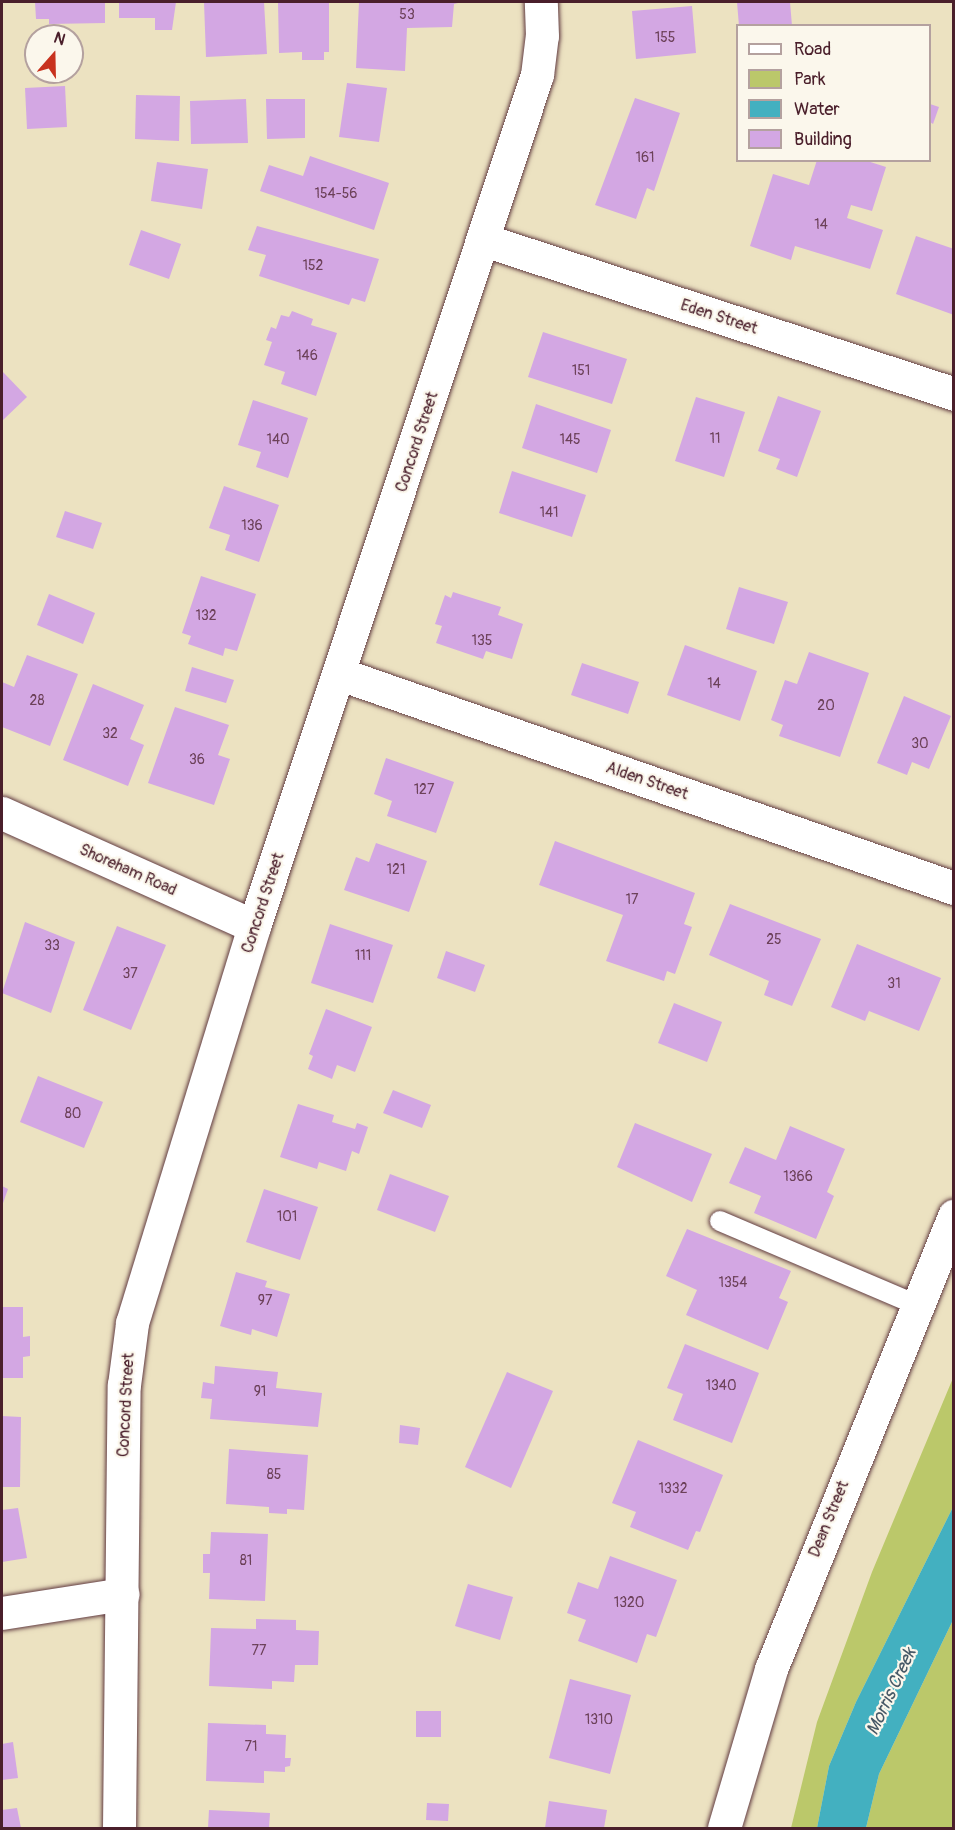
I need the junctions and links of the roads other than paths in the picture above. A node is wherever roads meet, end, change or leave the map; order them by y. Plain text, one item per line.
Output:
1 (541, 2) edge
2 (484, 240) junction
3 (954, 394) edge
4 (340, 674) junction
5 (2, 813) edge
6 (954, 888) edge
7 (254, 926) junction
8 (954, 1215) edge
9 (720, 1221) dead end
10 (917, 1305) junction
11 (123, 1594) junction
12 (2, 1613) edge
13 (118, 1828) edge
14 (724, 1828) edge

1 - 2 street, Concord Street
2 - 3 street, Eden Street
2 - 4 street, Concord Street
4 - 6 street, Alden Street
4 - 7 street, Concord Street
5 - 7 street, Shoreham Road
7 - 11 street, Concord Street
8 - 10 street, Dean Street
9 - 10 lane
10 - 14 street, Dean Street
11 - 12 street
11 - 13 street, Concord Street

